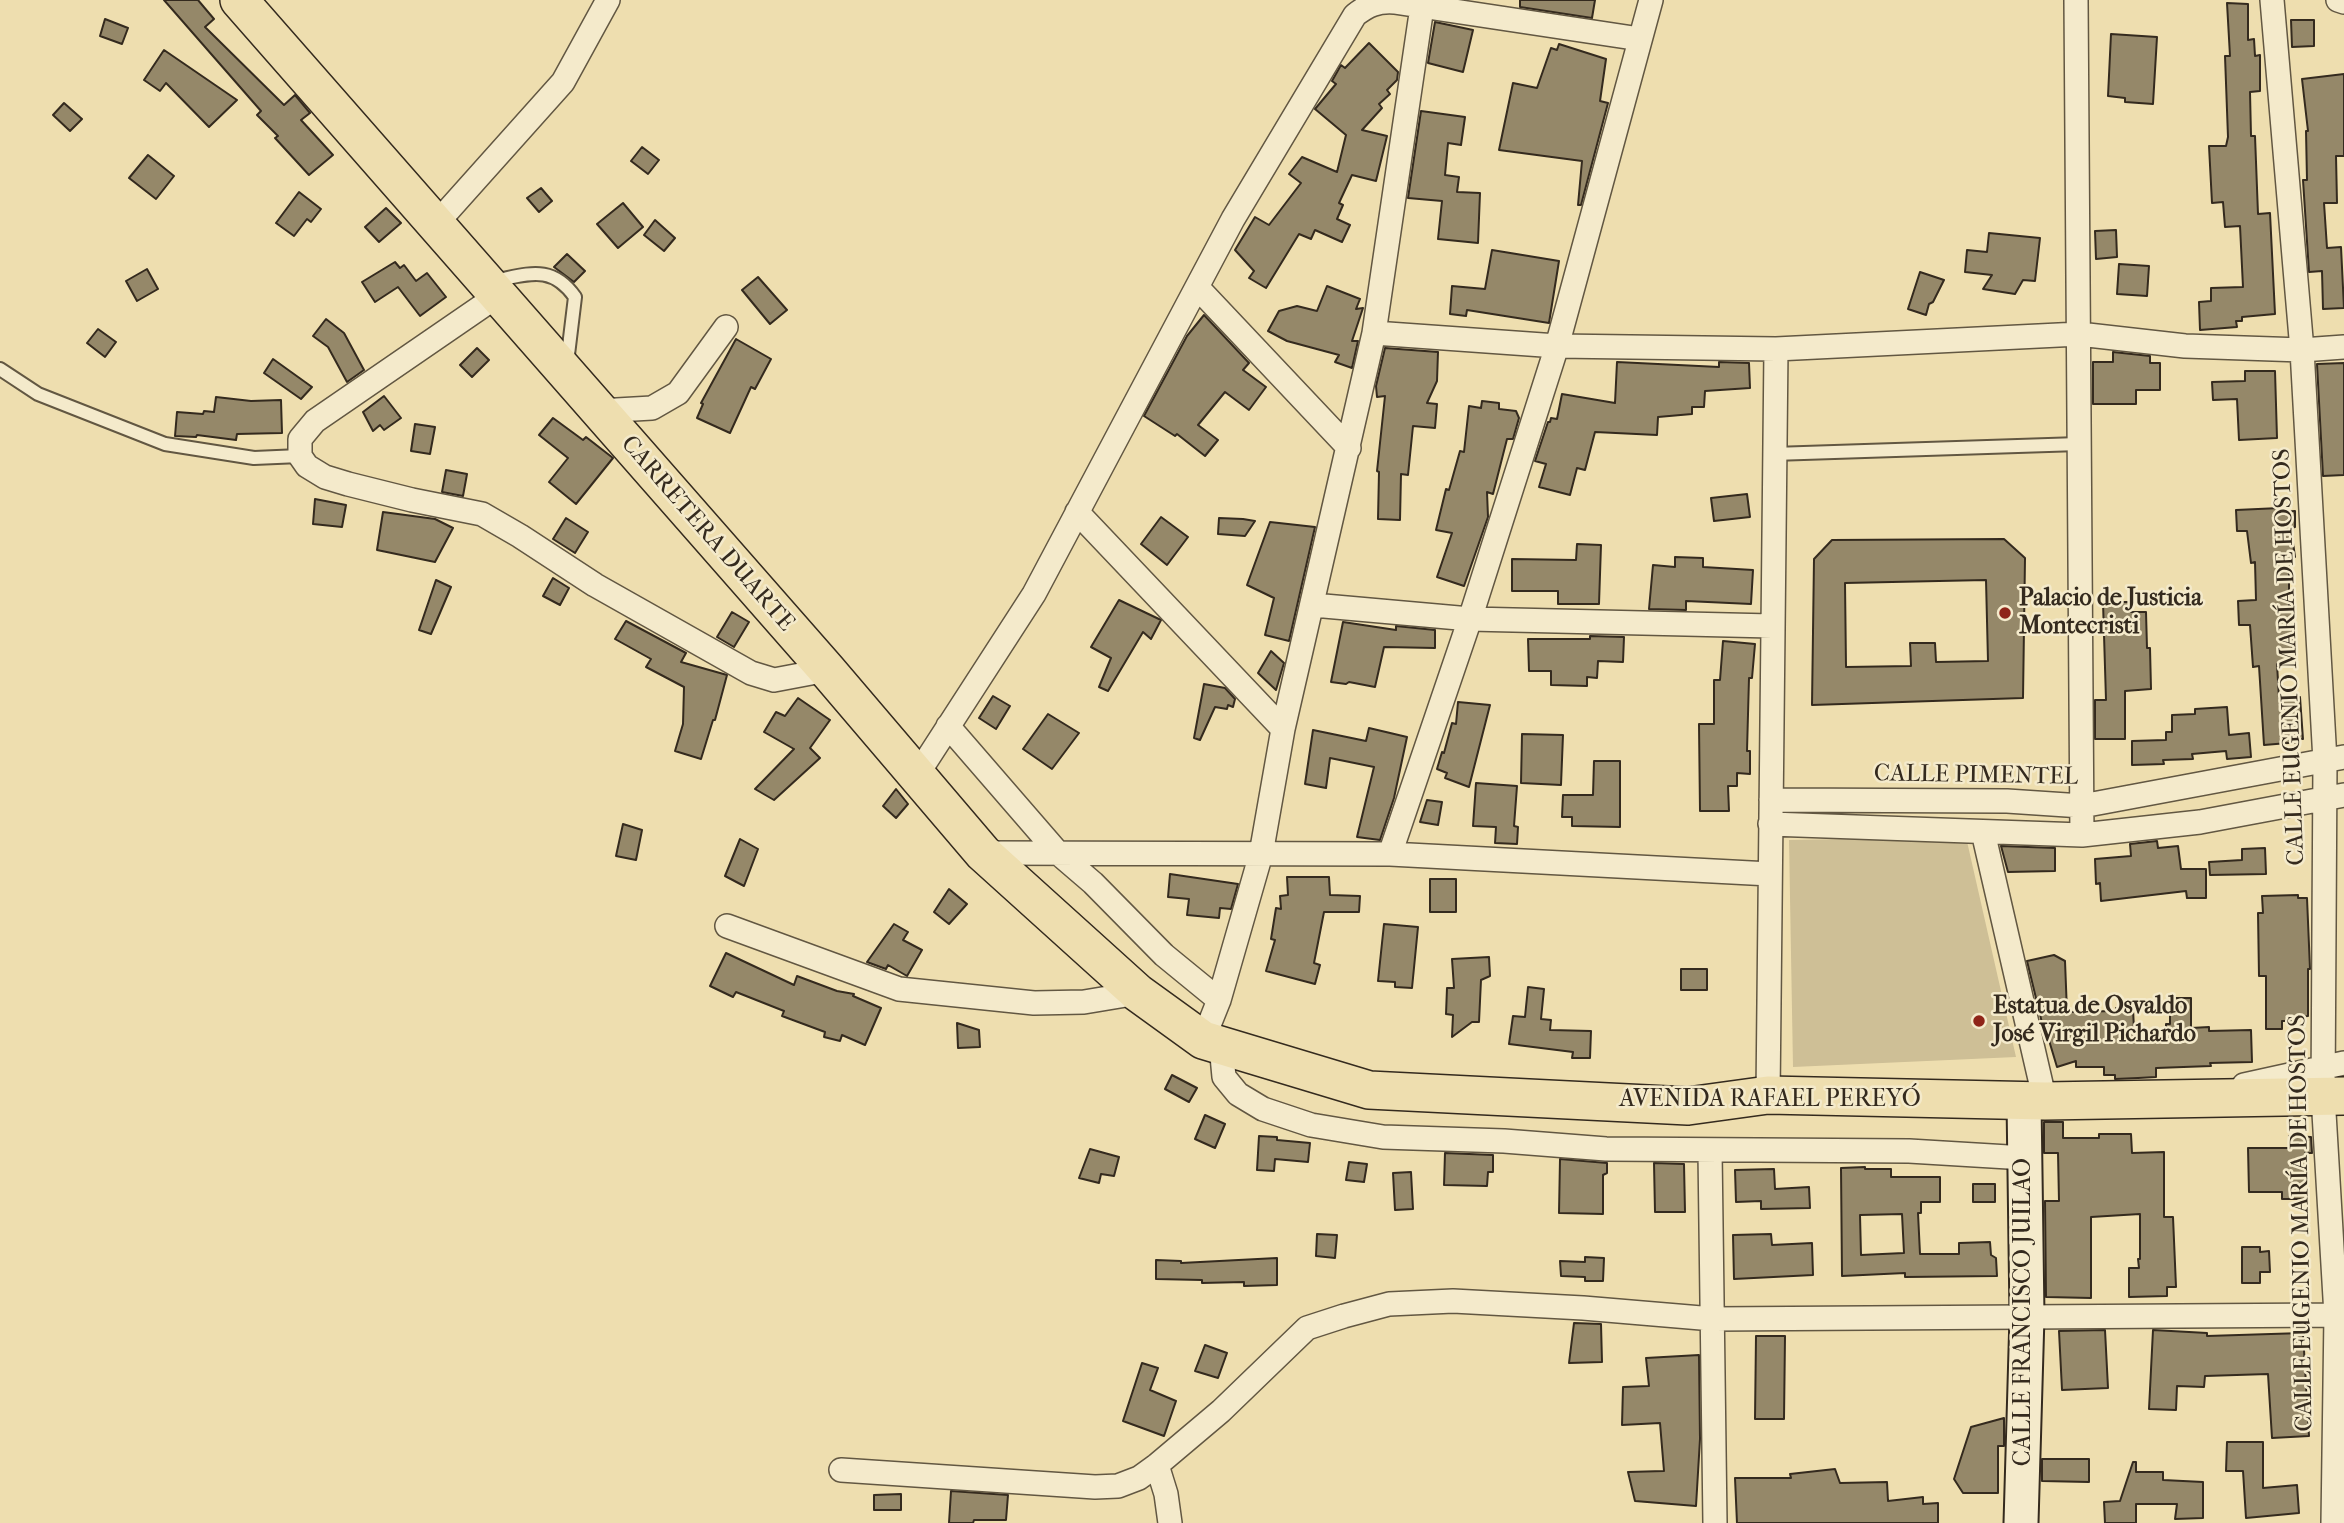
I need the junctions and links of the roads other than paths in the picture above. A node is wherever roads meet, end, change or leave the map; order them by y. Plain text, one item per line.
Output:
1 (239, 0) edge
2 (608, 0) edge
3 (1651, 0) edge
4 (2076, 0) edge
5 (2273, 0) edge
6 (2338, 0) edge
7 (1423, 2) edge
8 (2344, 2) edge
9 (1640, 39) junction
10 (436, 224) junction
11 (1197, 287) junction
12 (492, 289) junction
13 (726, 327) dead end
14 (1374, 333) junction
15 (2078, 334) junction
16 (1557, 346) junction
17 (2344, 347) edge
18 (1776, 349) junction
19 (2302, 350) junction
20 (0, 369) edge
21 (566, 374) junction
22 (599, 411) junction
23 (2079, 444) junction
24 (1349, 448) junction
25 (1773, 454) junction
26 (300, 456) junction
27 (1077, 512) junction
28 (1313, 606) junction
29 (1470, 619) junction
30 (1772, 626) junction
31 (827, 670) junction
32 (948, 726) junction
33 (1283, 729) junction
34 (2335, 759) edge
35 (916, 775) junction
36 (2335, 797) edge
37 (1771, 800) junction
38 (2082, 806) junction
39 (1770, 824) junction
40 (1983, 832) junction
41 (2082, 835) junction
42 (983, 853) junction
43 (1058, 853) junction
44 (1261, 854) junction
45 (1390, 854) junction
46 (1770, 874) junction
47 (727, 926) dead end
48 (1138, 993) junction
49 (1219, 1000) junction
50 (1212, 1043) junction
51 (2333, 1081) edge
52 (1768, 1095) junction
53 (2034, 1101) junction
54 (1710, 1151) junction
55 (2025, 1158) junction
56 (2336, 1315) junction
57 (2027, 1316) junction
58 (1713, 1319) junction
59 (1157, 1465) junction
60 (841, 1470) dead end
61 (1170, 1523) edge
62 (1715, 1523) edge
63 (2021, 1523) edge
64 (2333, 1523) edge

1 - 10 main road, CARRETERA DUARTE
2 - 10 street
3 - 9 street
4 - 15 street
5 - 19 street, CALLE EUGENIO MARÍA DE HOSTOS
6 - 8 street
7 - 9 street
7 - 11 street
7 - 14 street
9 - 16 street
10 - 12 main road, CARRETERA DUARTE
11 - 24 street
11 - 27 street
12 - 21 main road, CARRETERA DUARTE
12 - 21 lane
12 - 26 street
13 - 22 street
14 - 16 street
14 - 24 street
15 - 18 street
15 - 19 street
15 - 23 street
16 - 18 street
16 - 29 street
17 - 19 street
18 - 25 street
19 - 34 street, CALLE EUGENIO MARÍA DE HOSTOS
20 - 26 lane
21 - 22 main road, CARRETERA DUARTE
22 - 31 main road, CARRETERA DUARTE
23 - 25 lane
23 - 38 street
24 - 28 street
25 - 30 street
26 - 31 street
27 - 32 street
27 - 33 street
28 - 29 street
28 - 33 street
29 - 30 street
29 - 45 street
30 - 37 street
31 - 35 main road, CARRETERA DUARTE
32 - 35 street
32 - 43 street
33 - 44 street
34 - 36 street, CALLE EUGENIO MARÍA DE HOSTOS
34 - 38 street, CALLE PIMENTEL
35 - 42 main road, CARRETERA DUARTE
36 - 41 street
36 - 51 street, CALLE EUGENIO MARÍA DE HOSTOS
37 - 38 street, CALLE PIMENTEL
37 - 39 street
38 - 41 street
39 - 40 street
39 - 46 street
40 - 41 street
40 - 53 street, CALLE FRANCISCO JUILAO
42 - 43 street
42 - 48 main road, CARRETERA DUARTE
43 - 44 street
43 - 49 street
44 - 45 street
44 - 49 street
45 - 46 street
46 - 52 street
47 - 48 street
48 - 50 main road, CARRETERA DUARTE
49 - 50 street
50 - 52 main road, AVENIDA RAFAEL PEREYÓ
50 - 54 street
51 - 53 main road, AVENIDA RAFAEL PEREYÓ
51 - 56 street, CALLE EUGENIO MARÍA DE HOSTOS
52 - 53 main road, AVENIDA RAFAEL PEREYÓ
53 - 55 street, CALLE FRANCISCO JUILAO
54 - 55 street
54 - 58 street
55 - 57 street, CALLE FRANCISCO JUILAO
56 - 57 street
56 - 64 street, CALLE EUGENIO MARÍA DE HOSTOS
57 - 58 street
57 - 63 street, CALLE FRANCISCO JUILAO
58 - 59 street
58 - 62 street
59 - 60 street
59 - 61 street

